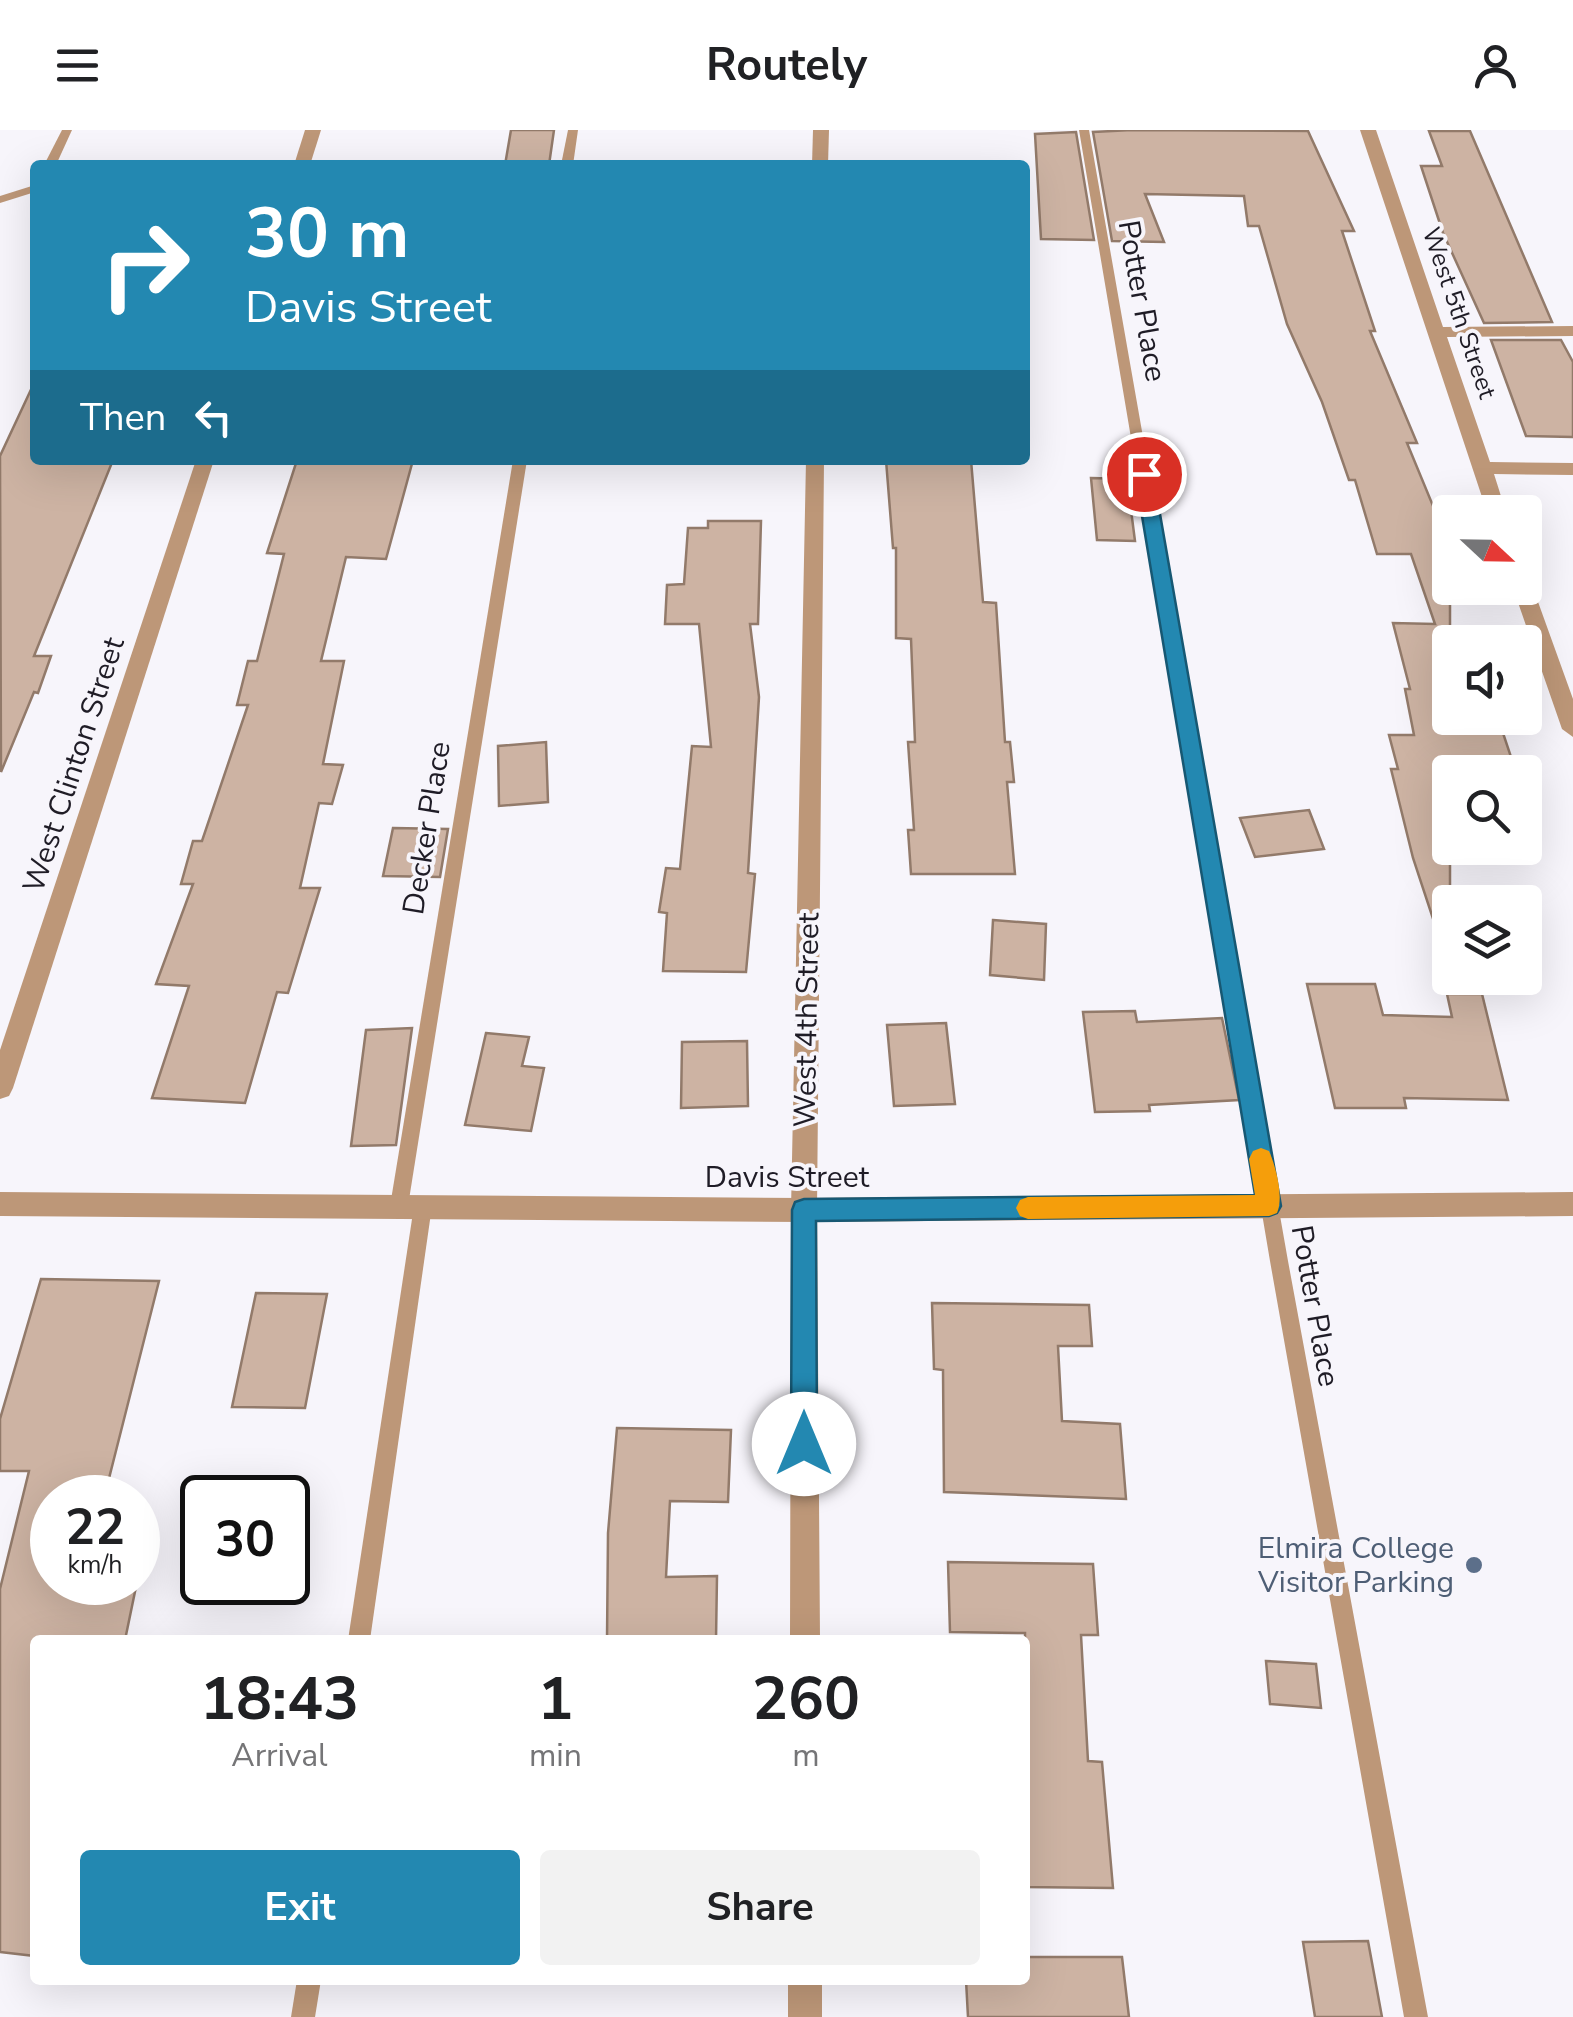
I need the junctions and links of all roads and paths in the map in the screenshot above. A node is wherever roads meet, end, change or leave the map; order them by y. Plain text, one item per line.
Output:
1 (67, 130) edge
2 (313, 130) edge
3 (573, 130) edge
4 (820, 130) edge
5 (1084, 130) edge
6 (1368, 130) edge
7 (52, 160) edge
8 (304, 160) edge
9 (568, 160) edge
10 (820, 160) edge
11 (30, 190) edge
12 (0, 200) edge
13 (1573, 331) edge
14 (1436, 332) junction
15 (203, 465) edge
16 (519, 465) edge
17 (816, 465) edge
18 (1482, 468) junction
19 (1573, 469) edge
20 (1491, 495) edge
21 (1531, 605) edge
22 (1564, 681) edge
23 (1573, 730) edge
24 (0, 1088) edge
25 (0, 1204) edge
26 (1573, 1204) edge
27 (411, 1206) junction
28 (1269, 1206) junction
29 (804, 1210) junction
30 (360, 1635) edge
31 (804, 1635) edge
32 (308, 1985) edge
33 (805, 1985) edge
34 (304, 2017) edge
35 (806, 2017) edge
36 (1416, 2017) edge

1 - 7 lane
2 - 8 street
3 - 9 lane
4 - 10 street
5 - 28 lane, Potter Place
6 - 14 street, West 5th Street
11 - 12 lane
13 - 14 street
14 - 18 street, West 5th Street
15 - 24 street, West Clinton Street
16 - 27 lane, Decker Place
17 - 29 street, West 4th Street
18 - 19 street
18 - 20 street, West 5th Street
21 - 22 street
22 - 23 street
25 - 27 street, Davis Street
26 - 28 street, Davis Street
27 - 29 street, Davis Street
27 - 30 lane, Decker Place
28 - 29 street, Davis Street
28 - 36 lane, Potter Place
29 - 31 street, West 4th Street
32 - 34 lane
33 - 35 street

